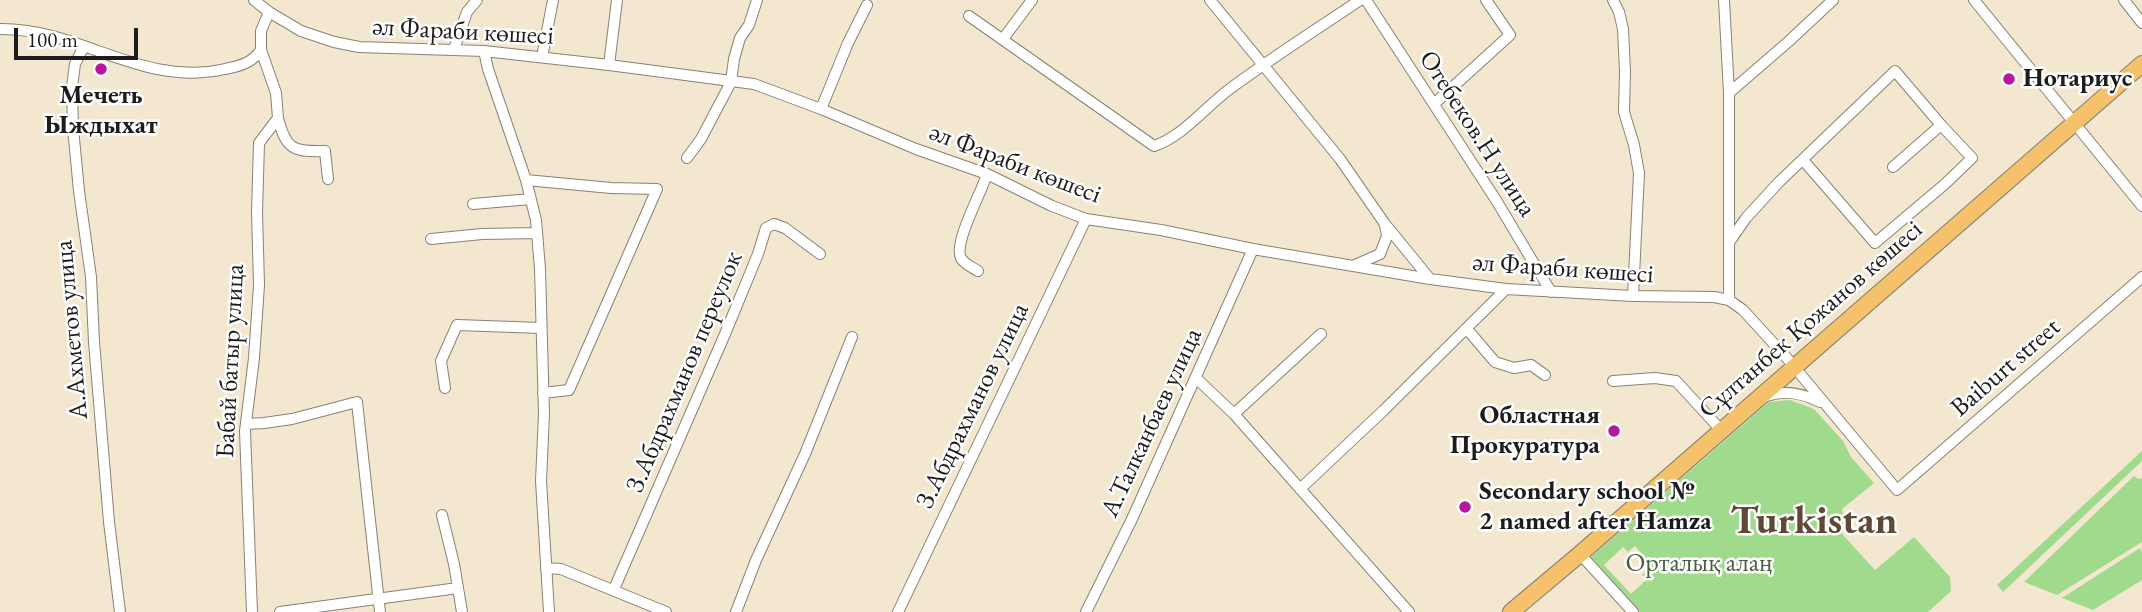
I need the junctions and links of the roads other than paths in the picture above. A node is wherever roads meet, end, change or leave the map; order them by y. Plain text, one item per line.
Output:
1 (254, 0) edge
2 (477, 0) edge
3 (553, 0) edge
4 (617, 0) edge
5 (757, 0) edge
6 (1032, 0) edge
7 (1210, 0) edge
8 (1360, 0) edge
9 (1366, 0) edge
10 (1486, 0) edge
11 (1612, 0) edge
12 (1724, 0) edge
13 (1833, 0) edge
14 (1974, 0) edge
15 (2124, 0) edge
16 (867, 5) dead end
17 (269, 12) junction
18 (969, 16) dead end
19 (2142, 23) edge
20 (0, 29) edge
21 (1003, 39) junction
22 (84, 46) junction
23 (261, 50) junction
24 (454, 50) junction
25 (484, 51) junction
26 (542, 57) junction
27 (2142, 64) edge
28 (609, 65) junction
29 (1263, 65) junction
30 (731, 82) junction
31 (1729, 93) junction
32 (1434, 104) junction
33 (821, 109) junction
34 (278, 118) junction
35 (2074, 123) junction
36 (1941, 125) junction
37 (687, 158) dead end
38 (1803, 160) junction
39 (1893, 167) dead end
40 (987, 174) junction
41 (328, 179) dead end
42 (526, 180) junction
43 (531, 199) junction
44 (472, 204) dead end
45 (2142, 206) edge
46 (1086, 219) junction
47 (1385, 224) junction
48 (537, 233) junction
49 (431, 239) dead end
50 (1730, 241) junction
51 (1253, 249) junction
52 (820, 254) dead end
53 (1353, 266) junction
54 (978, 271) dead end
55 (2142, 277) edge
56 (1430, 279) junction
57 (1506, 289) junction
58 (1551, 292) junction
59 (1633, 296) junction
60 (1729, 300) junction
61 (541, 328) junction
62 (1467, 329) junction
63 (1321, 334) dead end
64 (852, 337) dead end
65 (1794, 367) junction
66 (1545, 375) dead end
67 (1196, 378) junction
68 (1614, 381) dead end
69 (445, 388) dead end
70 (543, 393) junction
71 (1754, 401) junction
72 (1822, 402) junction
73 (1234, 414) junction
74 (246, 424) junction
75 (1721, 430) junction
76 (1300, 489) junction
77 (442, 515) dead end
78 (1580, 554) junction
79 (546, 568) junction
80 (458, 588) junction
81 (614, 589) junction
82 (379, 597) junction
83 (120, 612) edge
84 (252, 612) edge
85 (280, 612) edge
86 (380, 612) edge
87 (462, 612) edge
88 (549, 612) edge
89 (666, 612) edge
90 (736, 612) edge
91 (898, 612) edge
92 (1086, 612) edge
93 (1409, 612) edge
94 (1511, 612) edge
95 (1633, 612) edge

1 - 17 street, әл Фараби көшесі
2 - 24 street
3 - 26 street
4 - 28 street
5 - 30 street
6 - 21 street
7 - 29 street
8 - 29 street
9 - 32 street, Отебеков.Н улица
10 - 32 street
11 - 59 street
12 - 31 street
13 - 31 street
14 - 35 street
15 - 19 street
16 - 33 street
17 - 23 street
17 - 24 street, әл Фараби көшесі
18 - 21 street
20 - 22 street
21 - 29 street
22 - 23 street
22 - 83 street, А.Ахметов улица
23 - 34 street
24 - 25 street, әл Фараби көшесі
25 - 26 street, әл Фараби көшесі
25 - 42 street
26 - 28 street, әл Фараби көшесі
27 - 35 main road, Сұлтанбек Қожанов көшесі
28 - 30 street, әл Фараби көшесі
29 - 47 street
30 - 33 street, әл Фараби көшесі
30 - 37 street
31 - 50 street
32 - 58 street, Отебеков.Н улица
33 - 40 street, әл Фараби көшесі
34 - 41 street
34 - 74 street, Бабай батыр улица
35 - 45 street
35 - 65 main road, Сұлтанбек Қожанов көшесі
36 - 38 street
36 - 38 street
36 - 39 street
38 - 50 street
40 - 46 street, әл Фараби көшесі
40 - 54 street
42 - 43 street
42 - 70 street
43 - 44 street
43 - 48 street
46 - 51 street, әл Фараби көшесі
46 - 91 street, З.Абдрахманов улица
47 - 53 street
47 - 56 street
48 - 49 street
48 - 61 street
50 - 60 street
51 - 53 street, әл Фараби көшесі
51 - 67 street, А.Талканбаев улица
52 - 81 street, З.Абдрахманов переулок
53 - 56 street, әл Фараби көшесі
55 - 72 street, Baiburt street
56 - 57 street, әл Фараби көшесі
57 - 58 street, әл Фараби көшесі
57 - 62 street
58 - 59 street, әл Фараби көшесі
59 - 60 street, әл Фараби көшесі
60 - 65 street
61 - 69 street
61 - 70 street
62 - 66 street
62 - 76 street
63 - 73 street
64 - 90 street
65 - 71 main road, Сұлтанбек Қожанов көшесі
65 - 72 street
67 - 73 street
67 - 92 street, А.Талканбаев улица
68 - 75 street
70 - 79 street
71 - 72 street
71 - 75 main road, Сұлтанбек Қожанов көшесі
73 - 76 street
74 - 82 street
74 - 84 street, Бабай батыр улица
75 - 78 main road, Сұлтанбек Қожанов көшесі
76 - 93 street
77 - 80 street
78 - 94 main road, Сұлтанбек Қожанов көшесі
78 - 95 street
79 - 81 street
79 - 88 street
80 - 82 street
80 - 87 street
81 - 89 street
82 - 85 street
82 - 86 street

